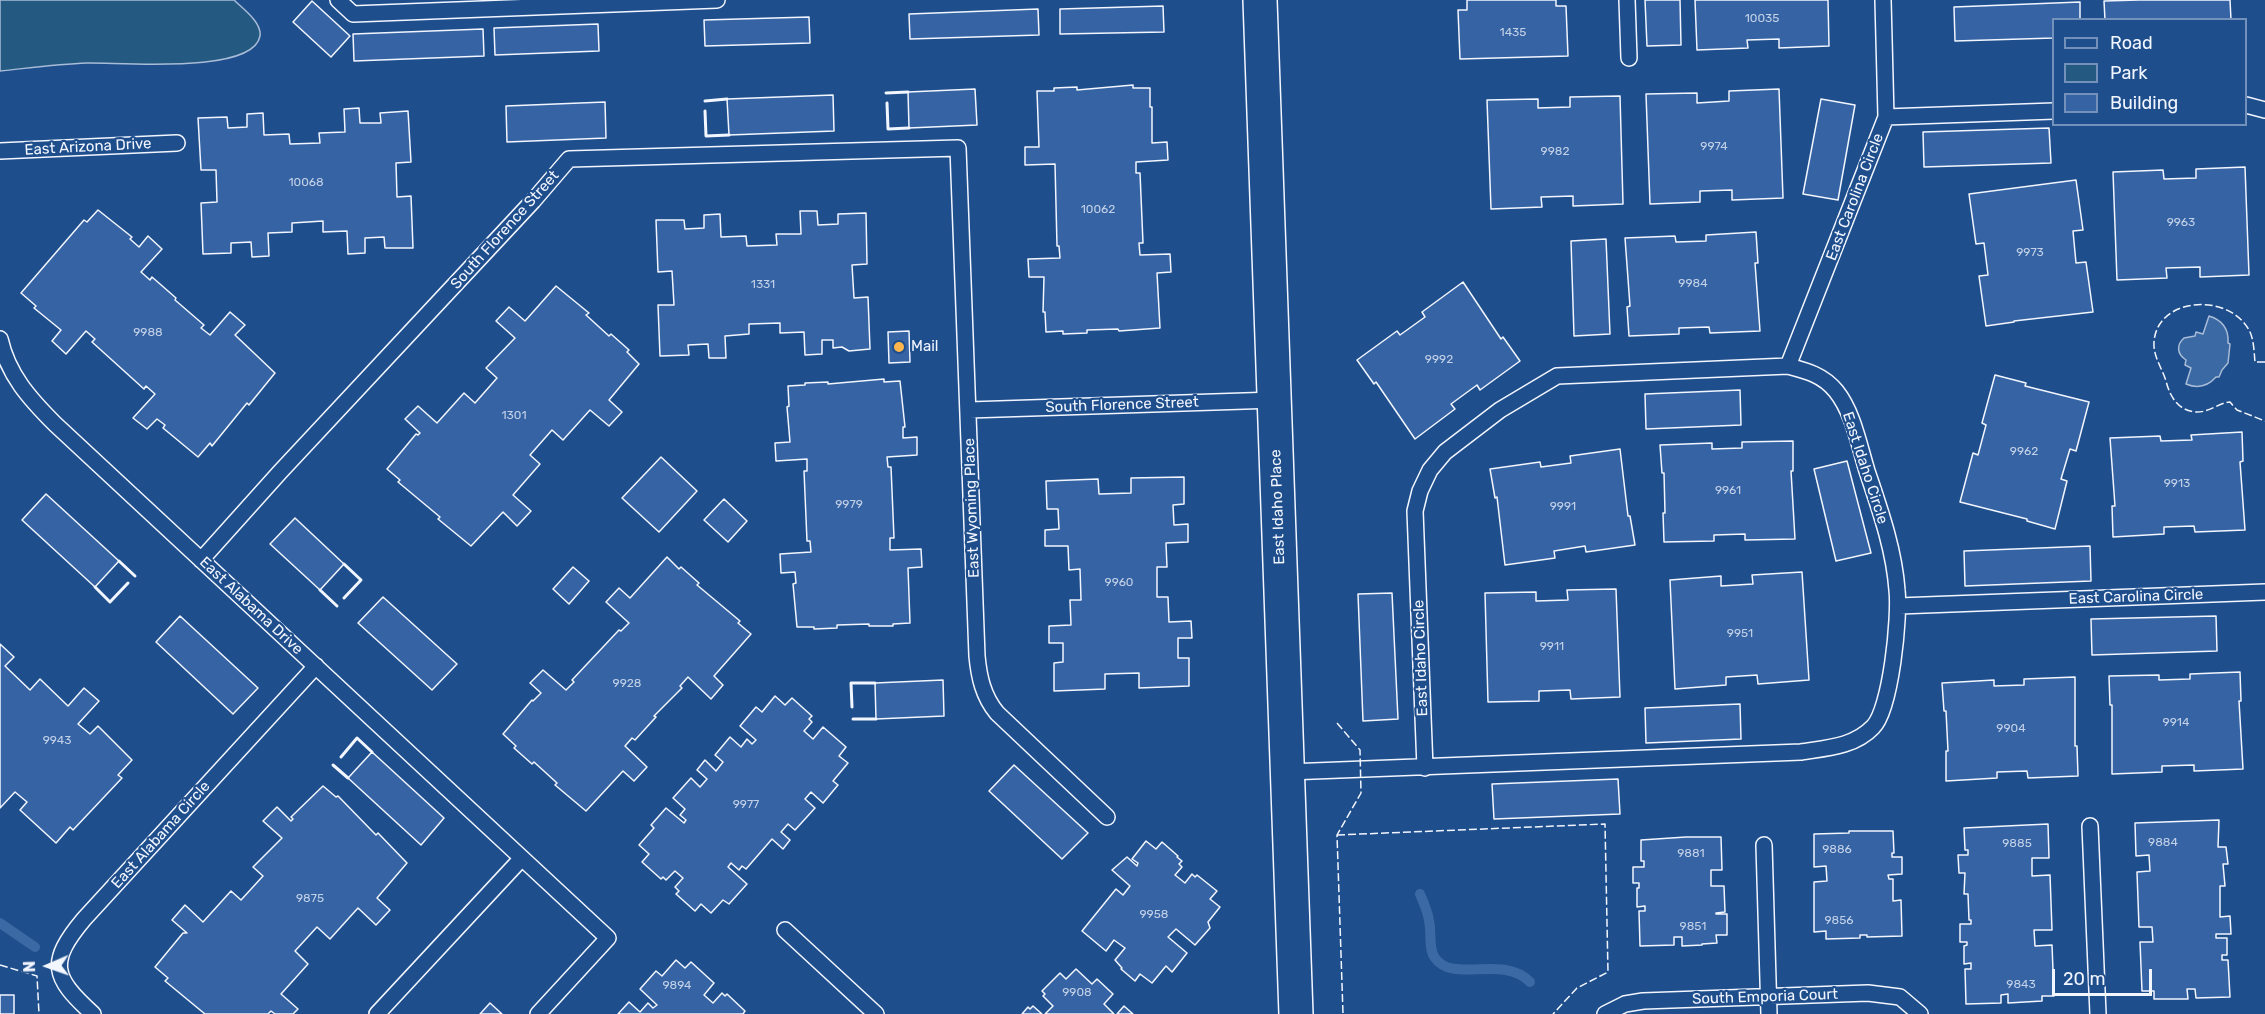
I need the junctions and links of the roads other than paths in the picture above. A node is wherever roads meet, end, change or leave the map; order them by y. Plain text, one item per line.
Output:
1 (338, 0) edge
2 (717, 0) edge
3 (1260, 0) edge
4 (1627, 0) edge
5 (1883, 0) edge
6 (1629, 58) dead end
7 (2247, 105) edge
8 (2265, 110) edge
9 (2052, 111) edge
10 (1886, 117) junction
11 (177, 143) dead end
12 (958, 148) joint
13 (0, 151) edge
14 (0, 339) edge
15 (1788, 366) junction
16 (1275, 400) junction
17 (969, 411) junction
18 (201, 560) junction
19 (2265, 592) edge
20 (1899, 606) junction
21 (316, 666) junction
22 (1425, 768) junction
23 (1288, 772) junction
24 (1107, 817) dead end
25 (2090, 826) dead end
26 (1764, 845) dead end
27 (522, 858) junction
28 (785, 930) dead end
29 (1768, 998) junction
30 (93, 1014) edge
31 (377, 1014) edge
32 (538, 1014) edge
33 (876, 1014) edge
34 (1296, 1014) edge
35 (1605, 1014) edge
36 (1769, 1014) edge
37 (1920, 1014) edge
38 (2098, 1014) edge

1 - 2 lane
3 - 16 street, East Idaho Place
4 - 6 lane
5 - 10 lane
7 - 8 lane
9 - 10 lane, East Carolina Circle
10 - 15 lane, East Carolina Circle
11 - 13 lane, East Arizona Drive
12 - 17 lane, East Wyoming Place
12 - 18 lane, South Florence Street
14 - 18 lane, East Alabama Drive
15 - 20 lane, East Idaho Circle
15 - 22 lane, East Idaho Circle
16 - 17 lane, South Florence Street
16 - 23 street, East Idaho Place
17 - 24 lane, East Wyoming Place
18 - 21 lane, East Alabama Drive
19 - 20 lane, East Carolina Circle
20 - 22 lane, East Idaho Circle
21 - 27 lane, East Alabama Drive
21 - 30 lane, East Alabama Circle
22 - 23 lane, East Idaho Circle
23 - 34 street, East Idaho Place
25 - 38 lane
26 - 29 lane
27 - 31 lane
27 - 32 lane, East Alabama Drive
28 - 33 lane
29 - 35 lane, South Emporia Court
29 - 36 lane
29 - 37 lane, South Emporia Court

